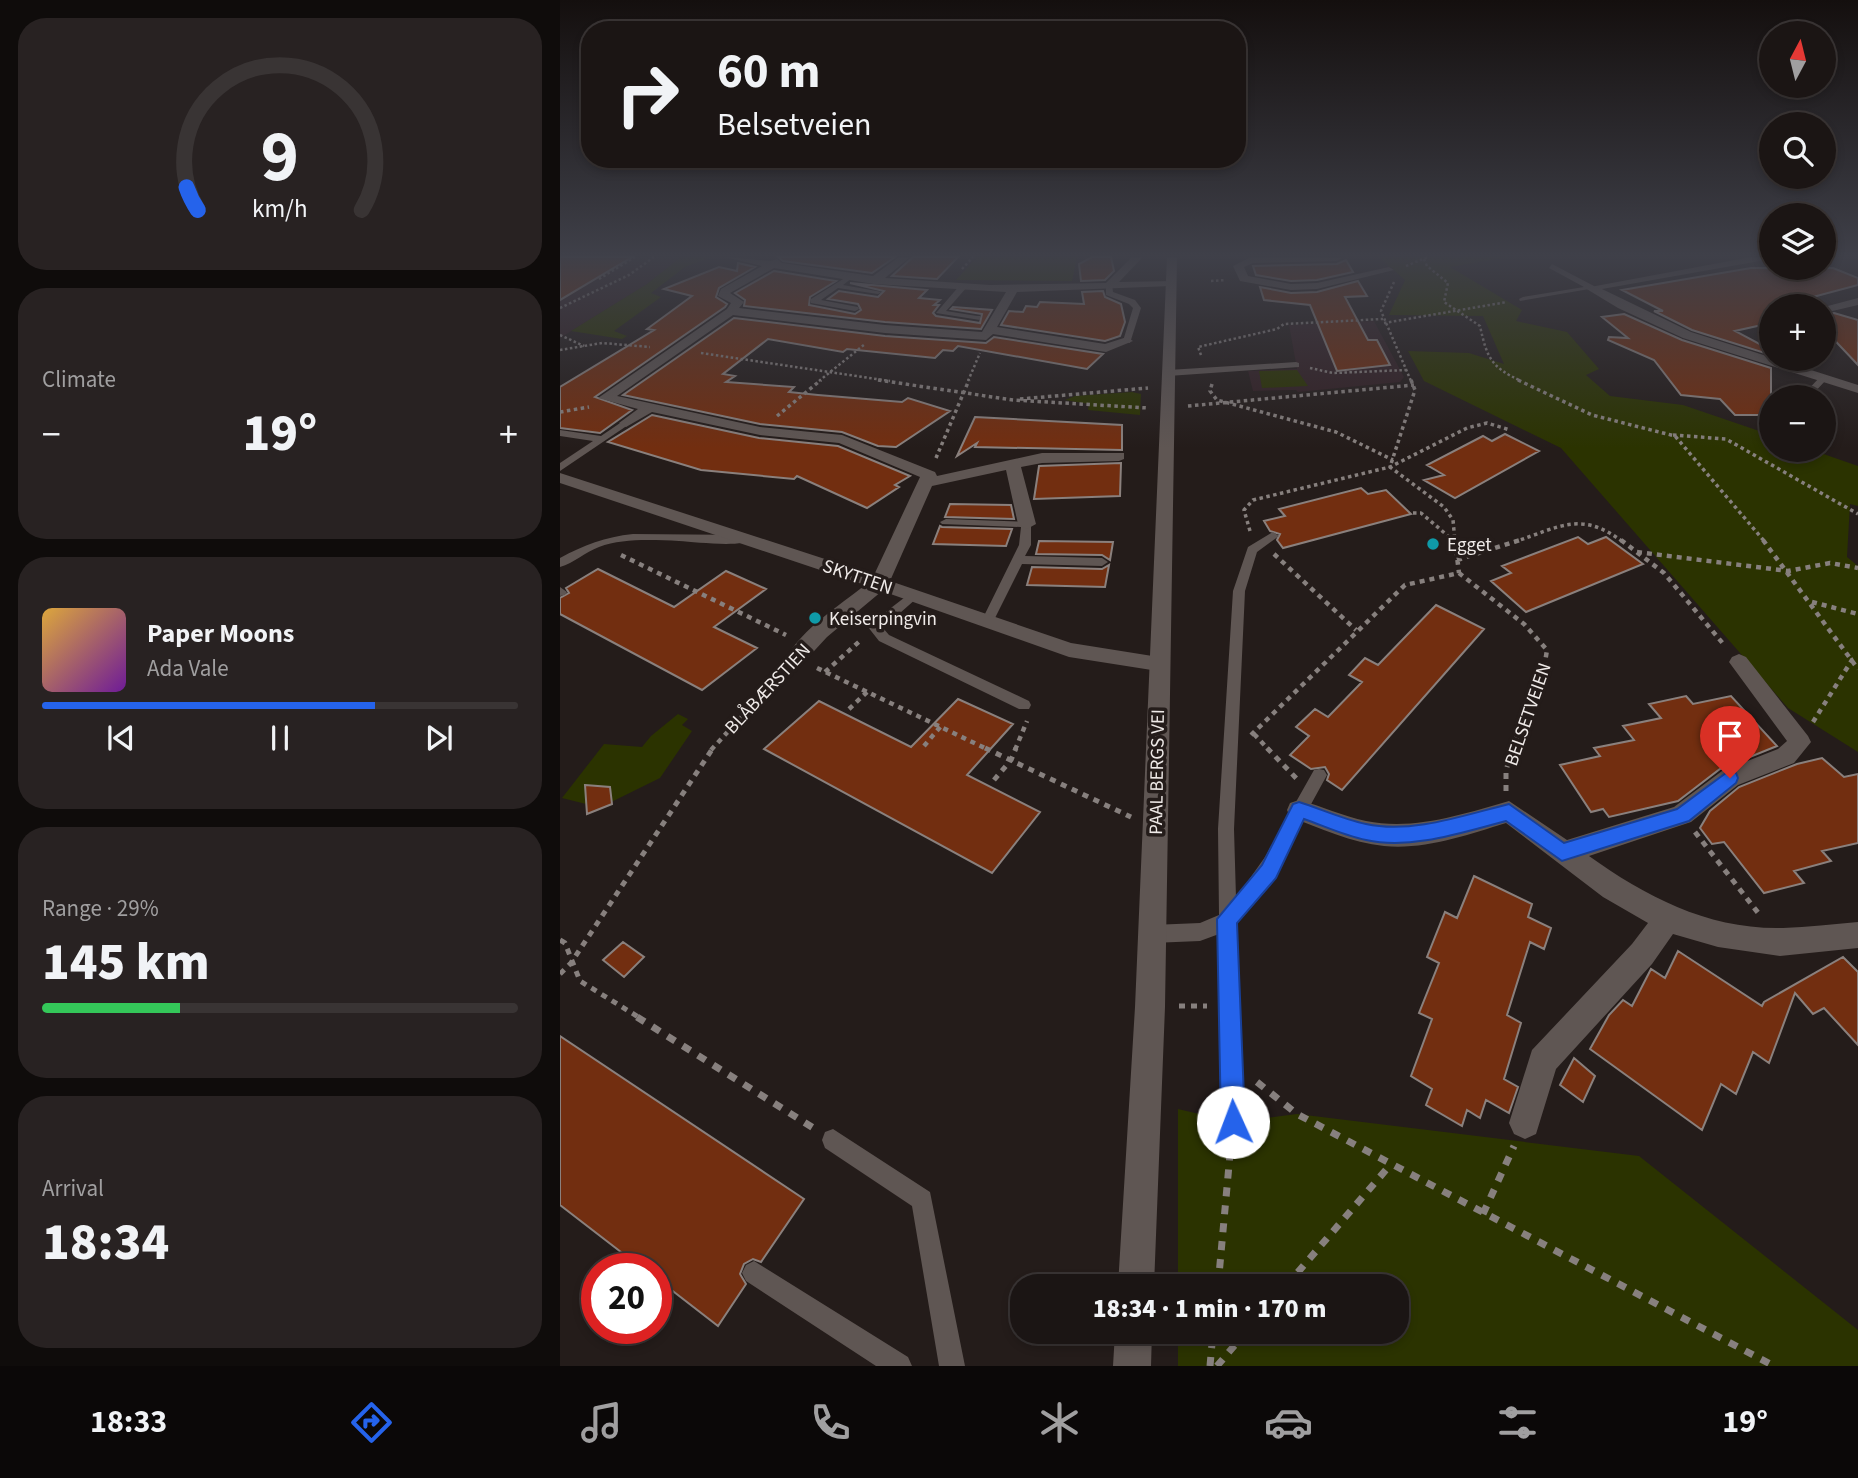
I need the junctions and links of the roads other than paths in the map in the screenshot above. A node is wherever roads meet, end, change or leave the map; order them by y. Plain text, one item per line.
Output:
1 (716, 321) edge
2 (814, 321) edge
3 (995, 321) edge
4 (1133, 321) edge
5 (1166, 321) edge
6 (1651, 321) edge
7 (988, 333) junction
8 (1127, 341) joint
9 (1296, 365) road end
10 (1823, 379) junction
11 (1158, 381) junction
12 (1817, 385) edge
13 (1858, 389) edge
14 (649, 408) junction
15 (626, 423) joint
16 (560, 433) edge
17 (602, 439) junction
18 (1119, 456) dead end
19 (1012, 464) junction
20 (560, 468) edge
21 (560, 478) edge
22 (927, 479) junction
23 (946, 522) dead end
24 (1027, 524) junction
25 (752, 539) junction
26 (1267, 539) road end
27 (1017, 560) junction
28 (1102, 562) dead end
29 (560, 563) edge
30 (879, 583) junction
31 (913, 595) junction
32 (987, 622) junction
33 (802, 652) road end
34 (1738, 662) road end
35 (1158, 663) junction
36 (1024, 705) road end
37 (1319, 775) dead end
38 (1304, 800) junction
39 (1562, 853) junction
40 (1227, 919) junction
41 (1667, 919) junction
42 (1152, 934) junction
43 (1858, 935) edge
44 (1233, 1122) road end
45 (1524, 1123) road end
46 (833, 1140) road end
47 (754, 1273) dead end
48 (1137, 1274) edge
49 (1133, 1344) edge
50 (899, 1366) edge
51 (953, 1366) edge
52 (1132, 1366) edge

1 - 14 street
2 - 7 street
3 - 7 street
4 - 8 lane
5 - 11 street, PAAL BERGS VEI
6 - 10 street
7 - 8 street
9 - 11 lane
10 - 12 lane
10 - 13 street
11 - 35 street, PAAL BERGS VEI
14 - 15 street
14 - 22 street
15 - 17 lane
16 - 17 lane
17 - 20 lane
18 - 19 street
19 - 22 street
19 - 24 street
21 - 25 street, SKYTTEN
22 - 30 street, BLÅBÆRSTIEN
23 - 24 lane
24 - 27 lane
25 - 29 lane
25 - 30 street, SKYTTEN
26 - 40 lane
27 - 28 lane
27 - 32 lane
30 - 31 street, SKYTTEN
30 - 33 street, BLÅBÆRSTIEN
31 - 32 street, SKYTTEN
31 - 36 lane
32 - 35 street, SKYTTEN
34 - 39 street
35 - 42 street, PAAL BERGS VEI
37 - 38 lane
38 - 39 street
38 - 40 lane
39 - 41 street
40 - 42 lane
40 - 44 lane
41 - 43 street
41 - 45 street
42 - 48 street, PAAL BERGS VEI
46 - 51 lane
47 - 50 lane
49 - 52 street

